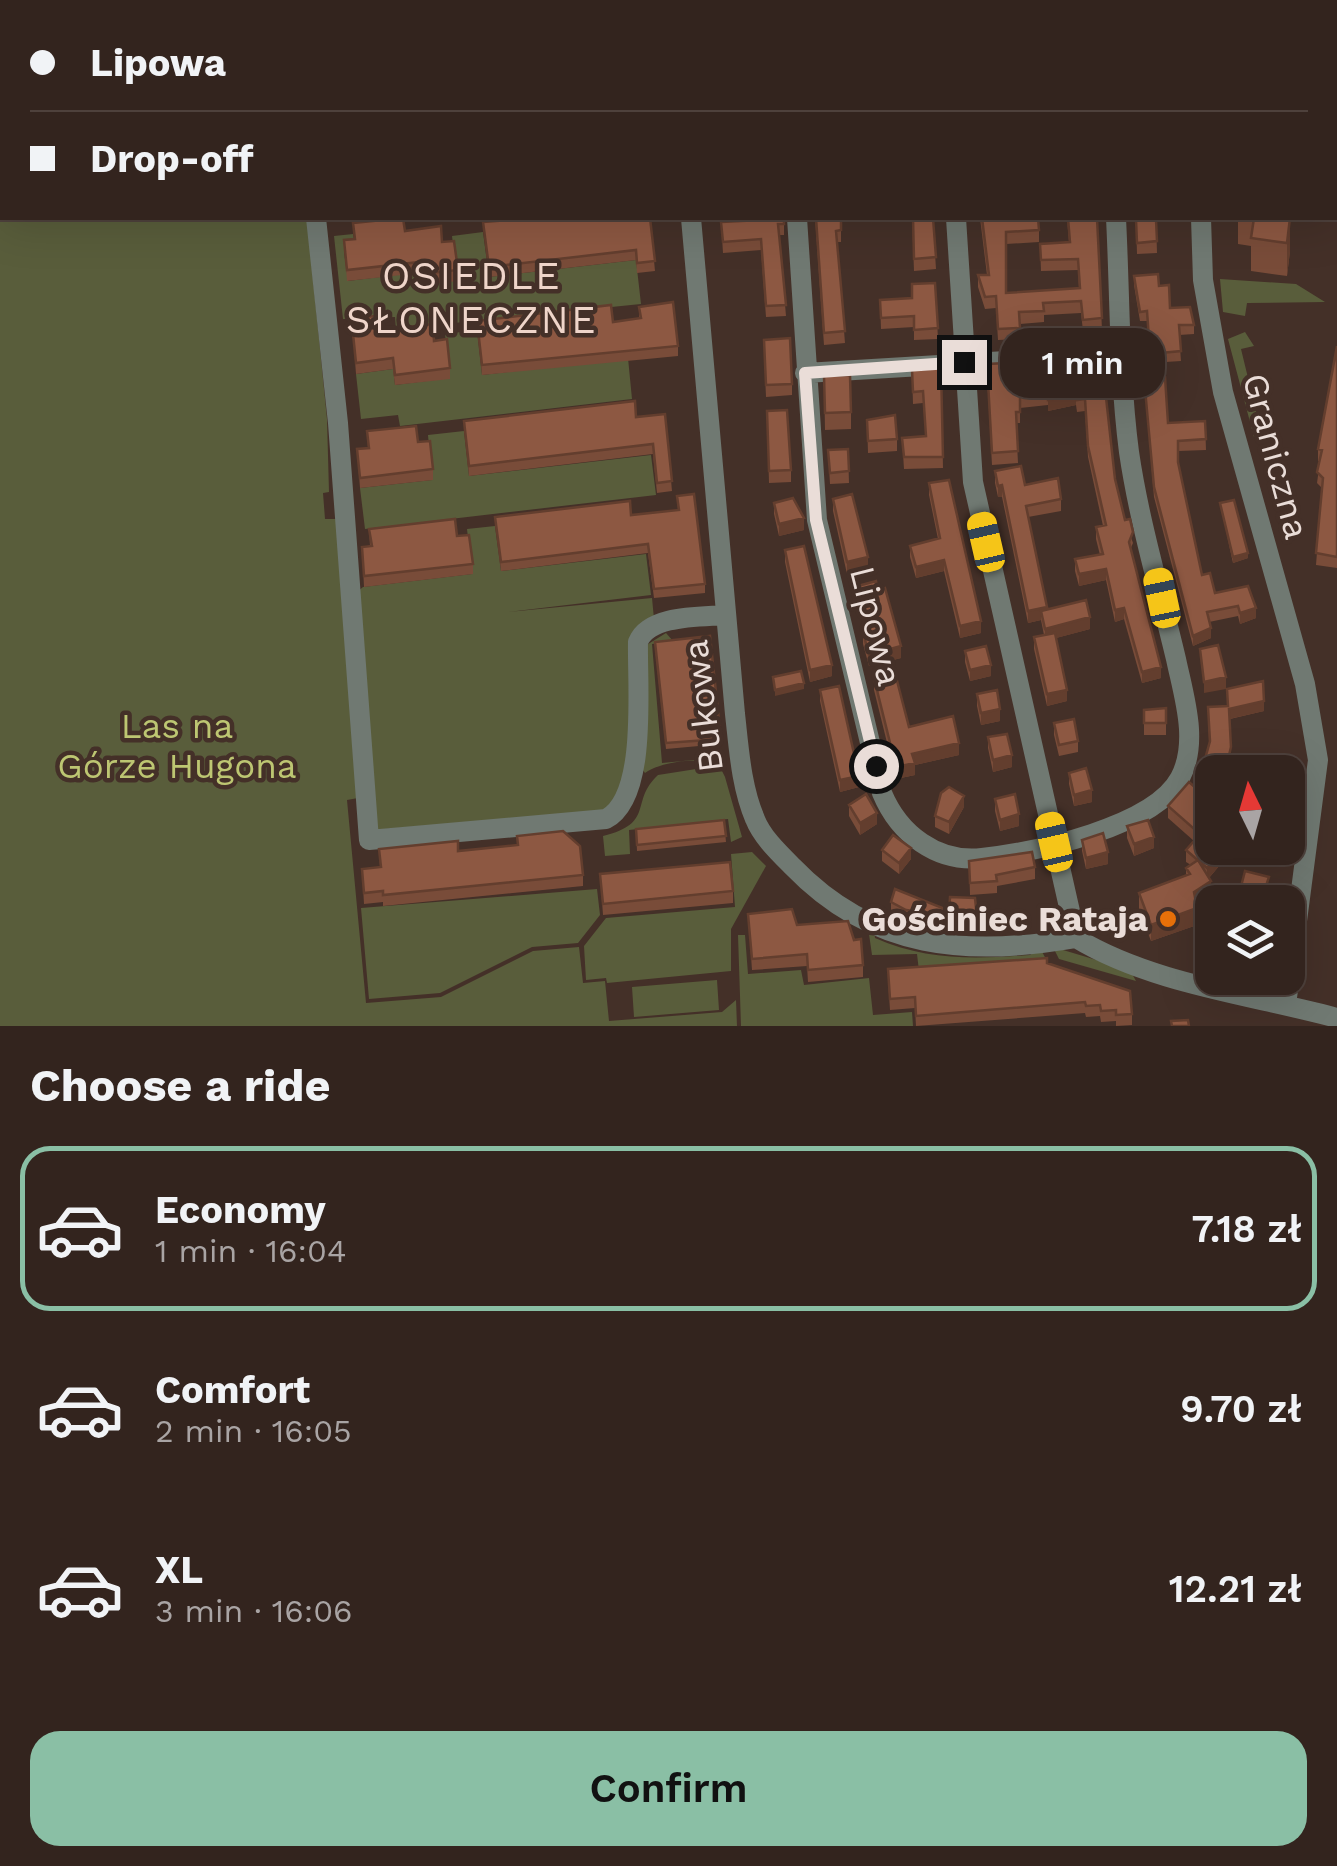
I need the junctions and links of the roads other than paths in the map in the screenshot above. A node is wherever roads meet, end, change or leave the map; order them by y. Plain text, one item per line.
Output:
1 (316, 220) edge
2 (691, 220) edge
3 (797, 220) edge
4 (956, 220) edge
5 (1116, 220) edge
6 (1201, 220) edge
7 (1124, 354) junction
8 (964, 362) junction
9 (805, 373) junction
10 (725, 615) junction
11 (1054, 842) junction
12 (1076, 938) junction
13 (1286, 1005) junction
14 (1337, 1018) edge

1 - 10 street
2 - 10 street, Bukowa
3 - 9 street, Lipowa
4 - 8 street
5 - 7 street, Lipowa
6 - 13 street, Graniczna
7 - 8 street
7 - 11 street, Lipowa
8 - 9 street
8 - 11 street
9 - 11 street, Lipowa
10 - 12 street, Bukowa
11 - 12 street
12 - 13 street
13 - 14 street

